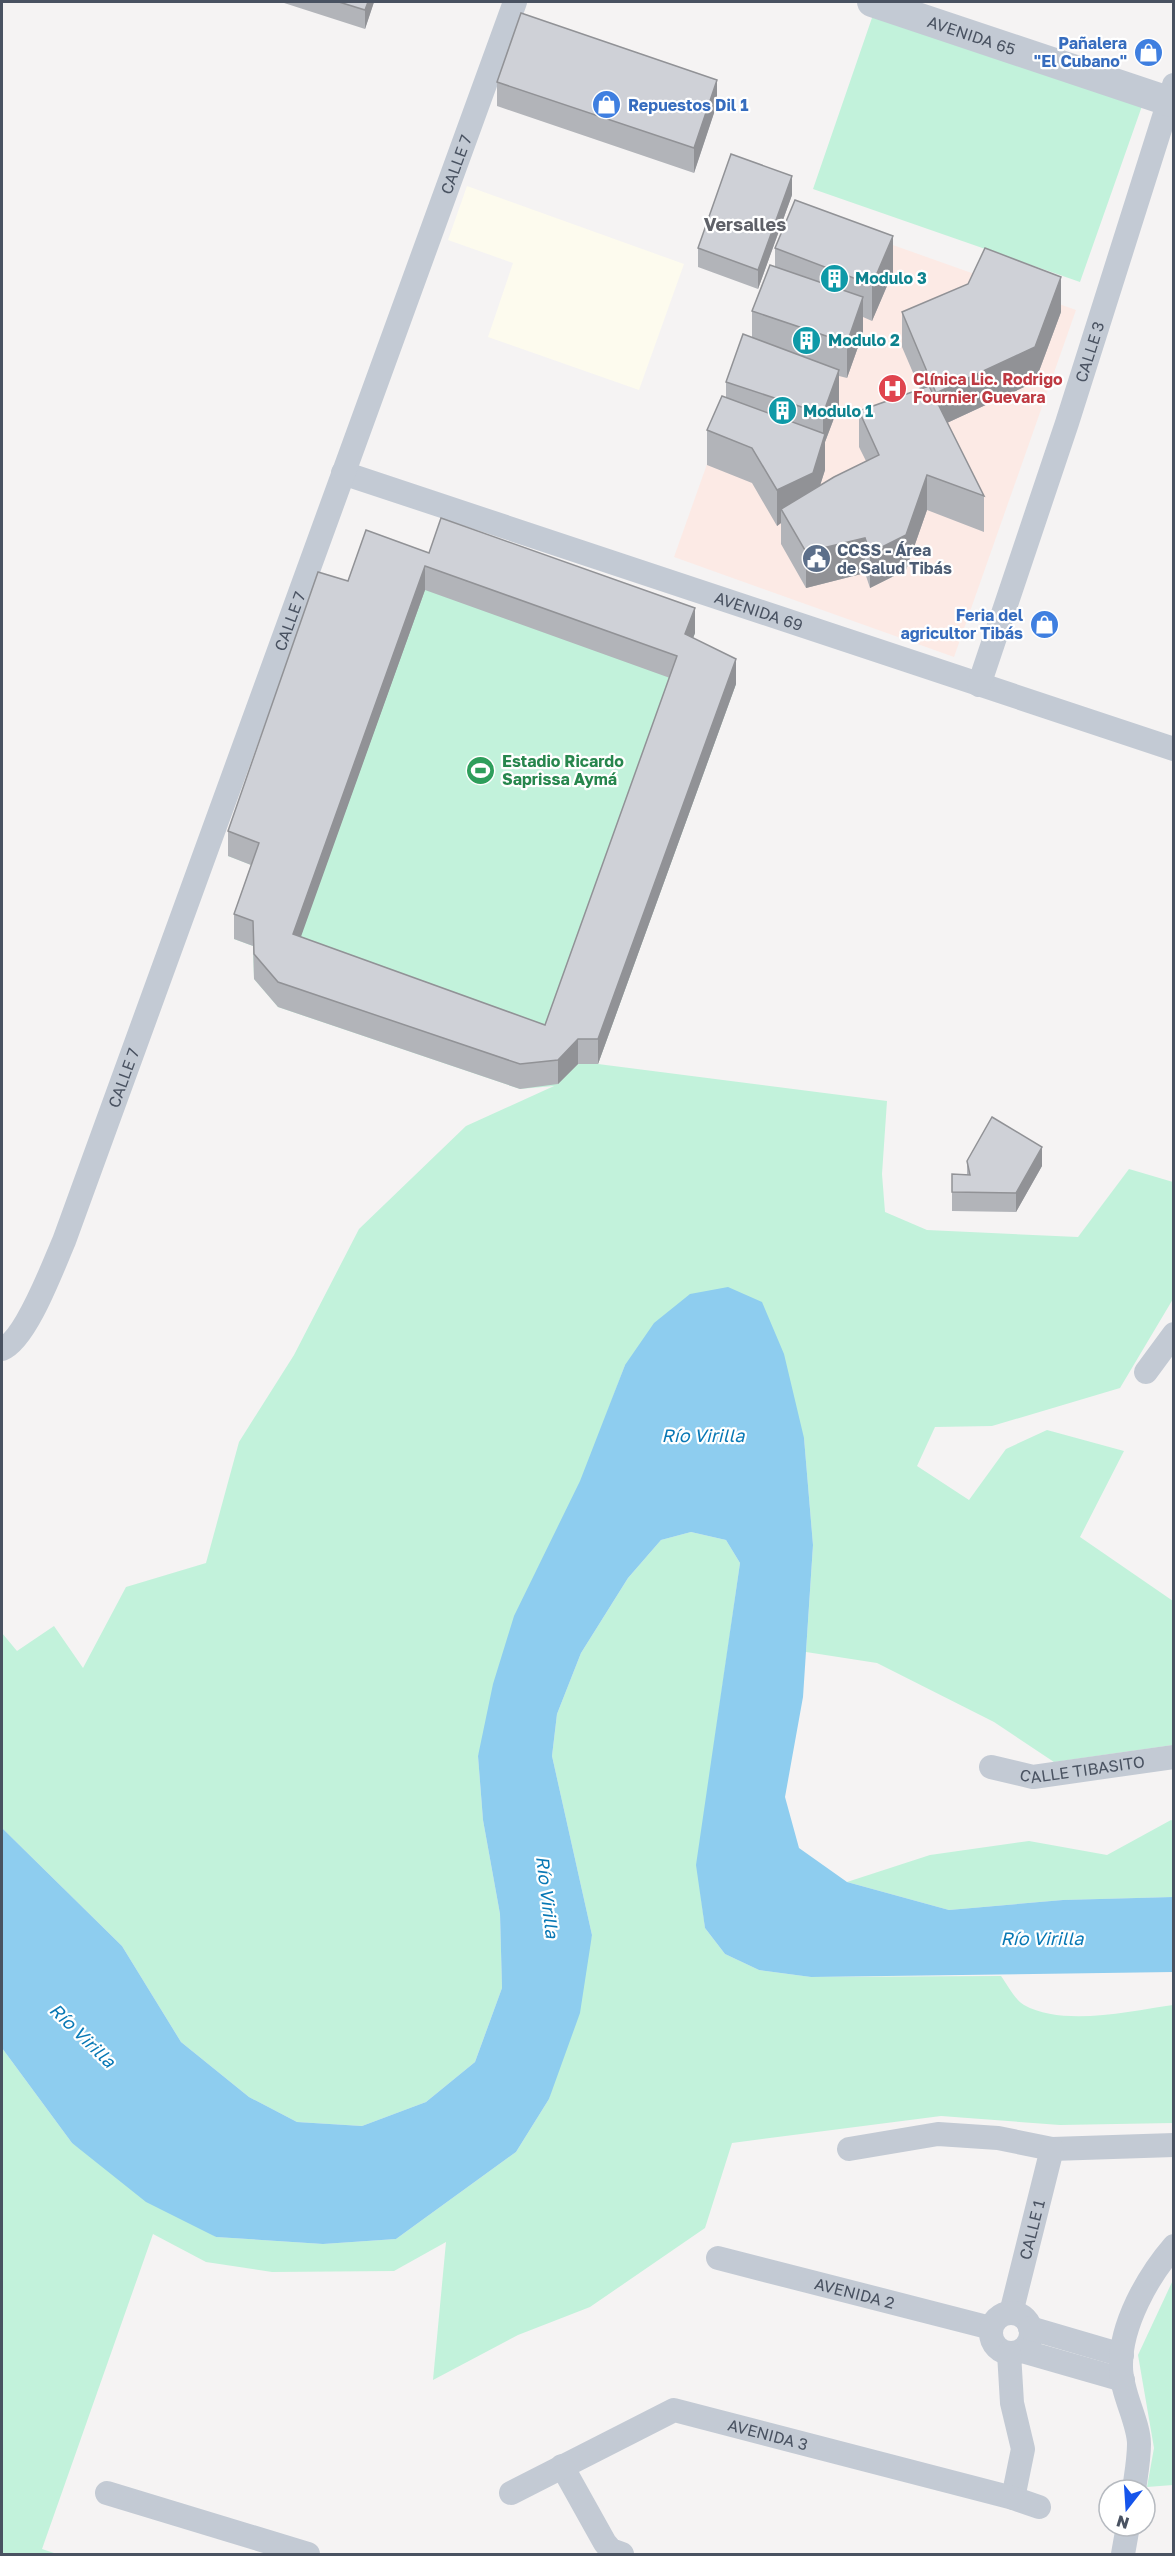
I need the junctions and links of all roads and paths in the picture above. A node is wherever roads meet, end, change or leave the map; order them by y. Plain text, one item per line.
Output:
1 (514, 2) edge
2 (872, 2) edge
3 (1172, 96) edge
4 (343, 473) junction
5 (979, 685) junction
6 (1173, 749) edge
7 (1173, 1334) edge
8 (2, 1349) edge
9 (1146, 1372) dead end
10 (1173, 1757) edge
11 (992, 1767) dead end
12 (1173, 2145) edge
13 (1052, 2148) junction
14 (849, 2149) dead end
15 (1173, 2246) edge
16 (718, 2258) dead end
17 (1011, 2313) junction
18 (991, 2328) junction
19 (1030, 2328) junction
20 (1015, 2352) junction
21 (1122, 2355) junction
22 (1123, 2380) junction
23 (562, 2466) junction
24 (1135, 2478) edge
25 (107, 2493) dead end
26 (511, 2493) dead end
27 (1012, 2498) junction
28 (1039, 2507) dead end
29 (1126, 2538) edge
30 (309, 2554) edge
31 (622, 2554) edge
32 (1123, 2554) edge

1 - 4 street, CALLE 7
2 - 3 street, AVENIDA 65
3 - 5 street, CALLE 3
4 - 5 street, AVENIDA 69
4 - 8 street, CALLE 7
5 - 6 street, AVENIDA 69
7 - 9 street
10 - 11 street, CALLE TIBASITO
12 - 13 street
13 - 14 street
13 - 17 street, CALLE 1
15 - 21 street
16 - 18 street, AVENIDA 2
17 - 18 street
17 - 19 street
18 - 20 street
19 - 20 street
19 - 21 street
20 - 22 street
20 - 27 street
21 - 22 street
22 - 24 street
23 - 26 street, AVENIDA 3
23 - 27 street, AVENIDA 3
23 - 31 street
25 - 30 street
27 - 28 street, AVENIDA 3
29 - 32 street

